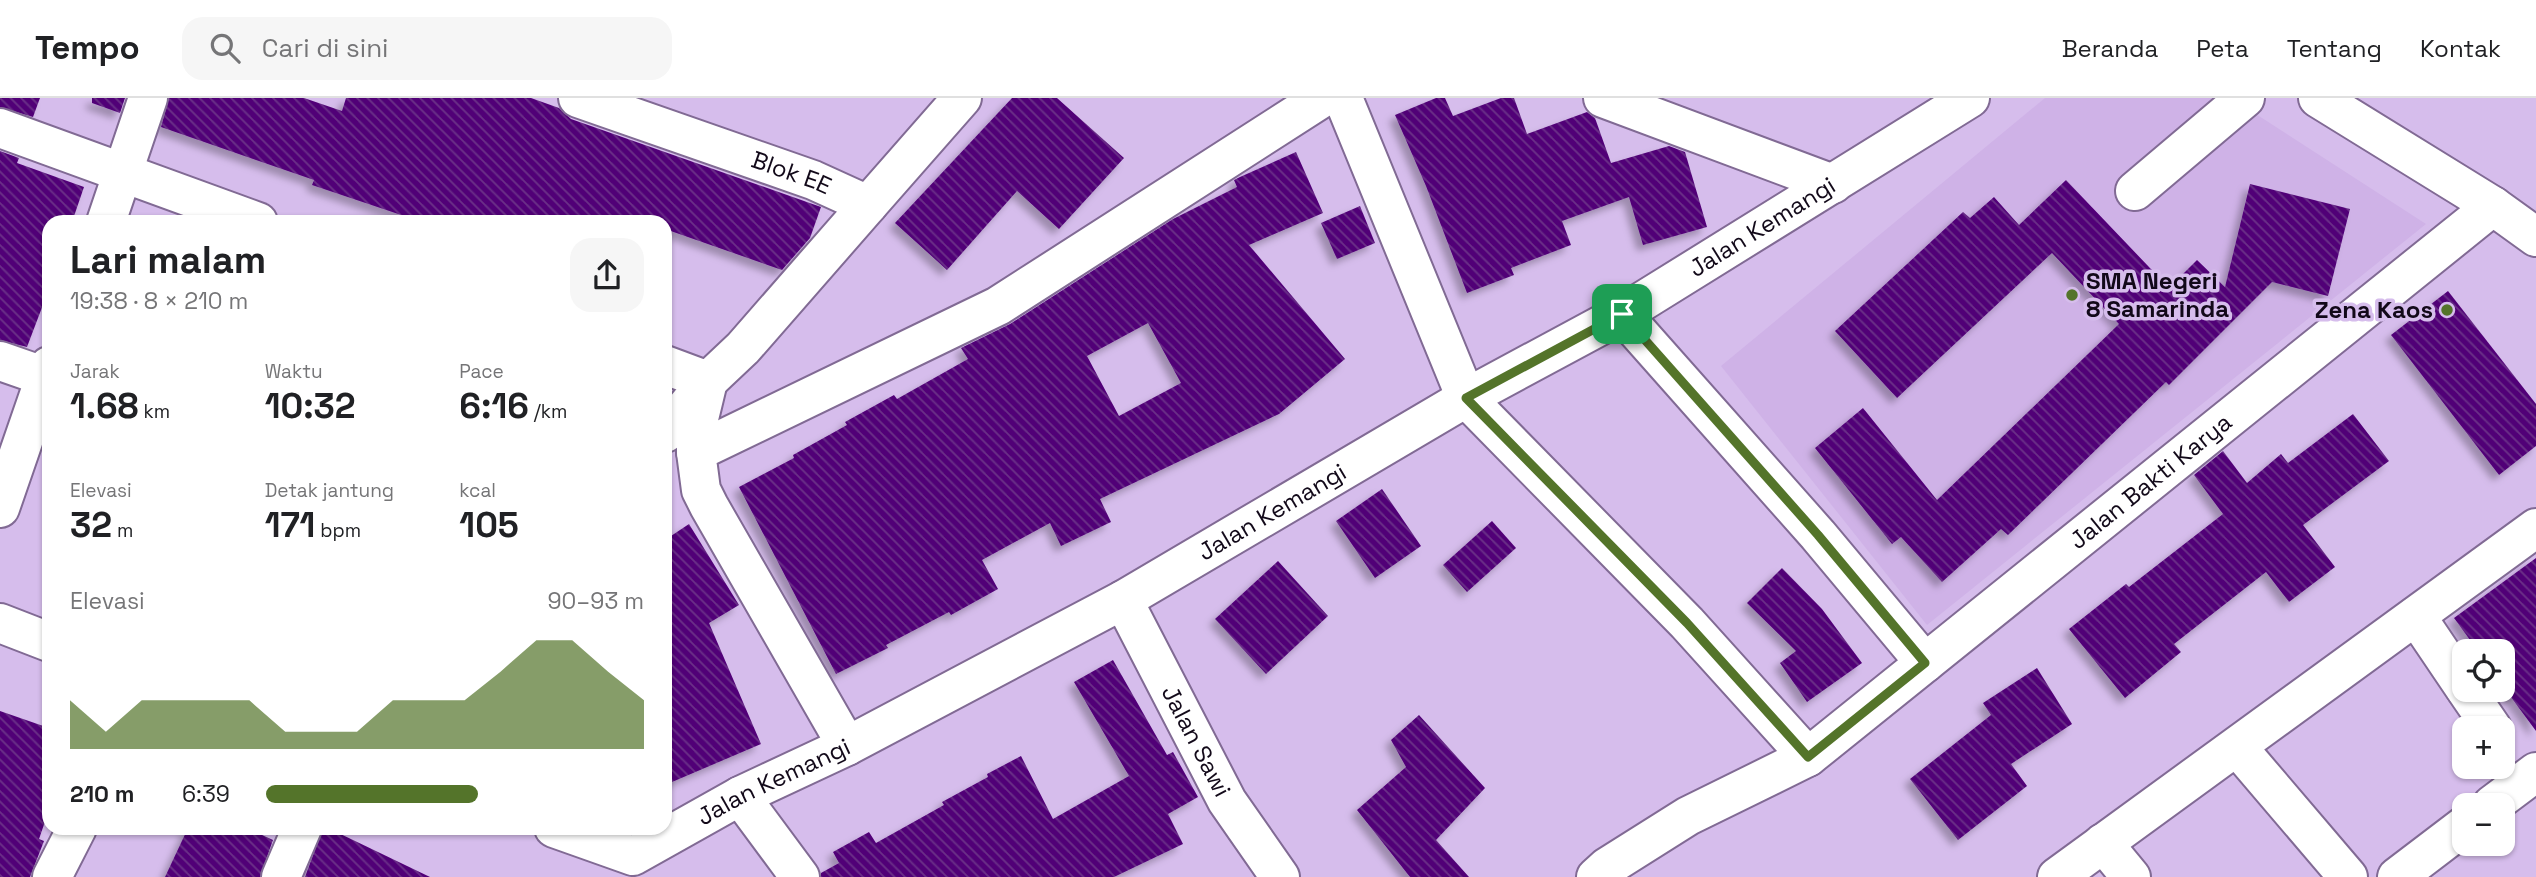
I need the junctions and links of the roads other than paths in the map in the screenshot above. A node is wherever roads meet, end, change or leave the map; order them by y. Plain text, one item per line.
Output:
1 (148, 98) edge
2 (578, 98) edge
3 (962, 98) edge
4 (1322, 98) edge
5 (1343, 98) edge
6 (1603, 98) edge
7 (1970, 98) edge
8 (2245, 98) edge
9 (2318, 98) edge
10 (0, 128) edge
11 (124, 175) junction
12 (1833, 184) junction
13 (2135, 191) dead end
14 (868, 205) junction
15 (2493, 206) junction
16 (109, 215) edge
17 (238, 215) edge
18 (2536, 237) edge
19 (1622, 314) junction
20 (0, 361) edge
21 (672, 368) edge
22 (42, 372) edge
23 (708, 381) junction
24 (42, 390) edge
25 (1466, 398) junction
26 (680, 442) edge
27 (0, 508) edge
28 (2536, 528) edge
29 (1123, 600) junction
30 (2416, 616) junction
31 (0, 623) edge
32 (42, 639) edge
33 (1925, 663) junction
34 (2452, 669) edge
35 (847, 746) junction
36 (2238, 748) junction
37 (1808, 757) junction
38 (2515, 757) edge
39 (2531, 775) edge
40 (2508, 793) edge
41 (740, 796) junction
42 (73, 835) edge
43 (299, 835) edge
44 (567, 835) edge
45 (2452, 835) edge
46 (2103, 844) junction
47 (627, 867) edge
48 (52, 877) edge
49 (281, 877) edge
50 (800, 877) edge
51 (1280, 877) edge
52 (1596, 877) edge
53 (2057, 877) edge
54 (2132, 877) edge
55 (2348, 877) edge
56 (2397, 877) edge

1 - 11 street
2 - 14 street, Blok EE
3 - 14 street
4 - 26 street
5 - 25 street
6 - 12 street
7 - 12 street, Jalan Kemangi
8 - 13 street
9 - 15 street
10 - 11 street
11 - 16 street
11 - 17 street
12 - 19 street, Jalan Kemangi
14 - 23 street
15 - 18 street
15 - 33 street, Jalan Bakti Karya
19 - 25 street, Jalan Kemangi
19 - 33 street
20 - 22 street
21 - 23 street
23 - 26 street
24 - 27 street
25 - 29 street, Jalan Kemangi
25 - 37 street
26 - 35 street
28 - 30 street
29 - 35 street, Jalan Kemangi
29 - 51 street, Jalan Sawi
30 - 34 street
30 - 36 street
31 - 32 street
33 - 37 street, Jalan Bakti Karya
35 - 41 street, Jalan Kemangi
36 - 46 street
36 - 55 street
37 - 52 street
38 - 39 street
39 - 40 street
41 - 47 street, Jalan Kemangi
41 - 50 street
42 - 48 street
43 - 49 street
44 - 47 street, Jalan Kemangi
45 - 56 street
46 - 53 street
46 - 54 street

